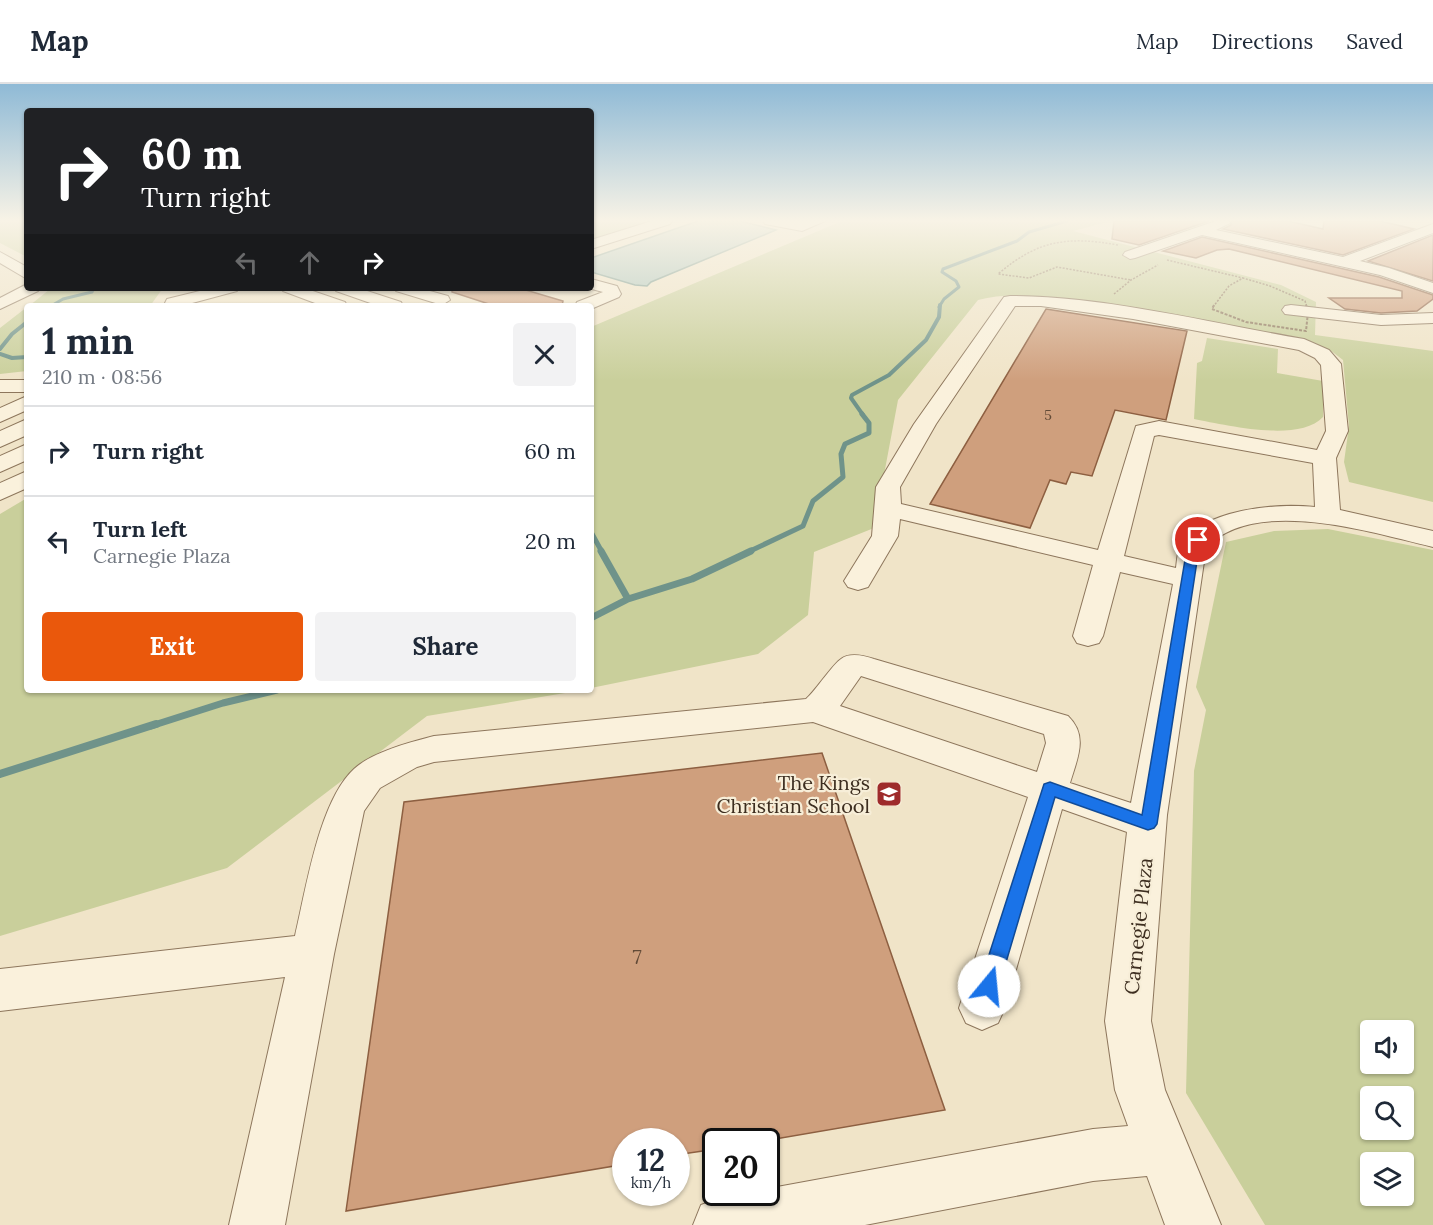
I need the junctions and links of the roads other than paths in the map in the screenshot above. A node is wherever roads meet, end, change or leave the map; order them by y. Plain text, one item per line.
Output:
1 (1393, 274) edge
2 (594, 285) edge
3 (1433, 288) edge
4 (26, 291) edge
5 (183, 291) edge
6 (221, 291) edge
7 (297, 291) edge
8 (354, 291) edge
9 (414, 291) edge
10 (441, 298) edge
11 (174, 303) edge
12 (179, 303) edge
13 (331, 303) edge
14 (387, 303) edge
15 (591, 303) edge
16 (0, 304) edge
17 (1299, 311) road end
18 (1433, 318) edge
19 (24, 404) edge
20 (0, 416) edge
21 (24, 428) edge
22 (0, 440) edge
23 (24, 453) edge
24 (1324, 458) junction
25 (0, 465) edge
26 (24, 480) edge
27 (0, 493) edge
28 (888, 509) junction
29 (1328, 515) junction
30 (1433, 539) edge
31 (1108, 560) junction
32 (1188, 579) junction
33 (858, 581) dead end
34 (1088, 636) dead end
35 (815, 710) junction
36 (1050, 788) junction
37 (1148, 824) junction
38 (312, 954) junction
39 (0, 990) edge
40 (982, 1008) dead end
41 (1163, 1149) junction
42 (257, 1225) edge
43 (721, 1225) edge
44 (1193, 1225) edge

1 - 3 street
2 - 15 street
4 - 16 street
5 - 11 street
6 - 12 street
7 - 13 street
8 - 14 street
9 - 10 street
17 - 18 street
19 - 20 street
21 - 22 street
23 - 25 street
24 - 28 street
24 - 29 street
24 - 31 street
26 - 27 street
28 - 31 street
28 - 33 street
29 - 30 street, Carnegie Plaza
29 - 32 street, Carnegie Plaza
31 - 32 street
31 - 34 street
32 - 37 street, Carnegie Plaza
35 - 36 street
35 - 36 street
35 - 38 street
36 - 37 street
36 - 40 street
37 - 41 street, Carnegie Plaza
38 - 39 street
38 - 42 street
41 - 43 street
41 - 44 street, Carnegie Plaza

